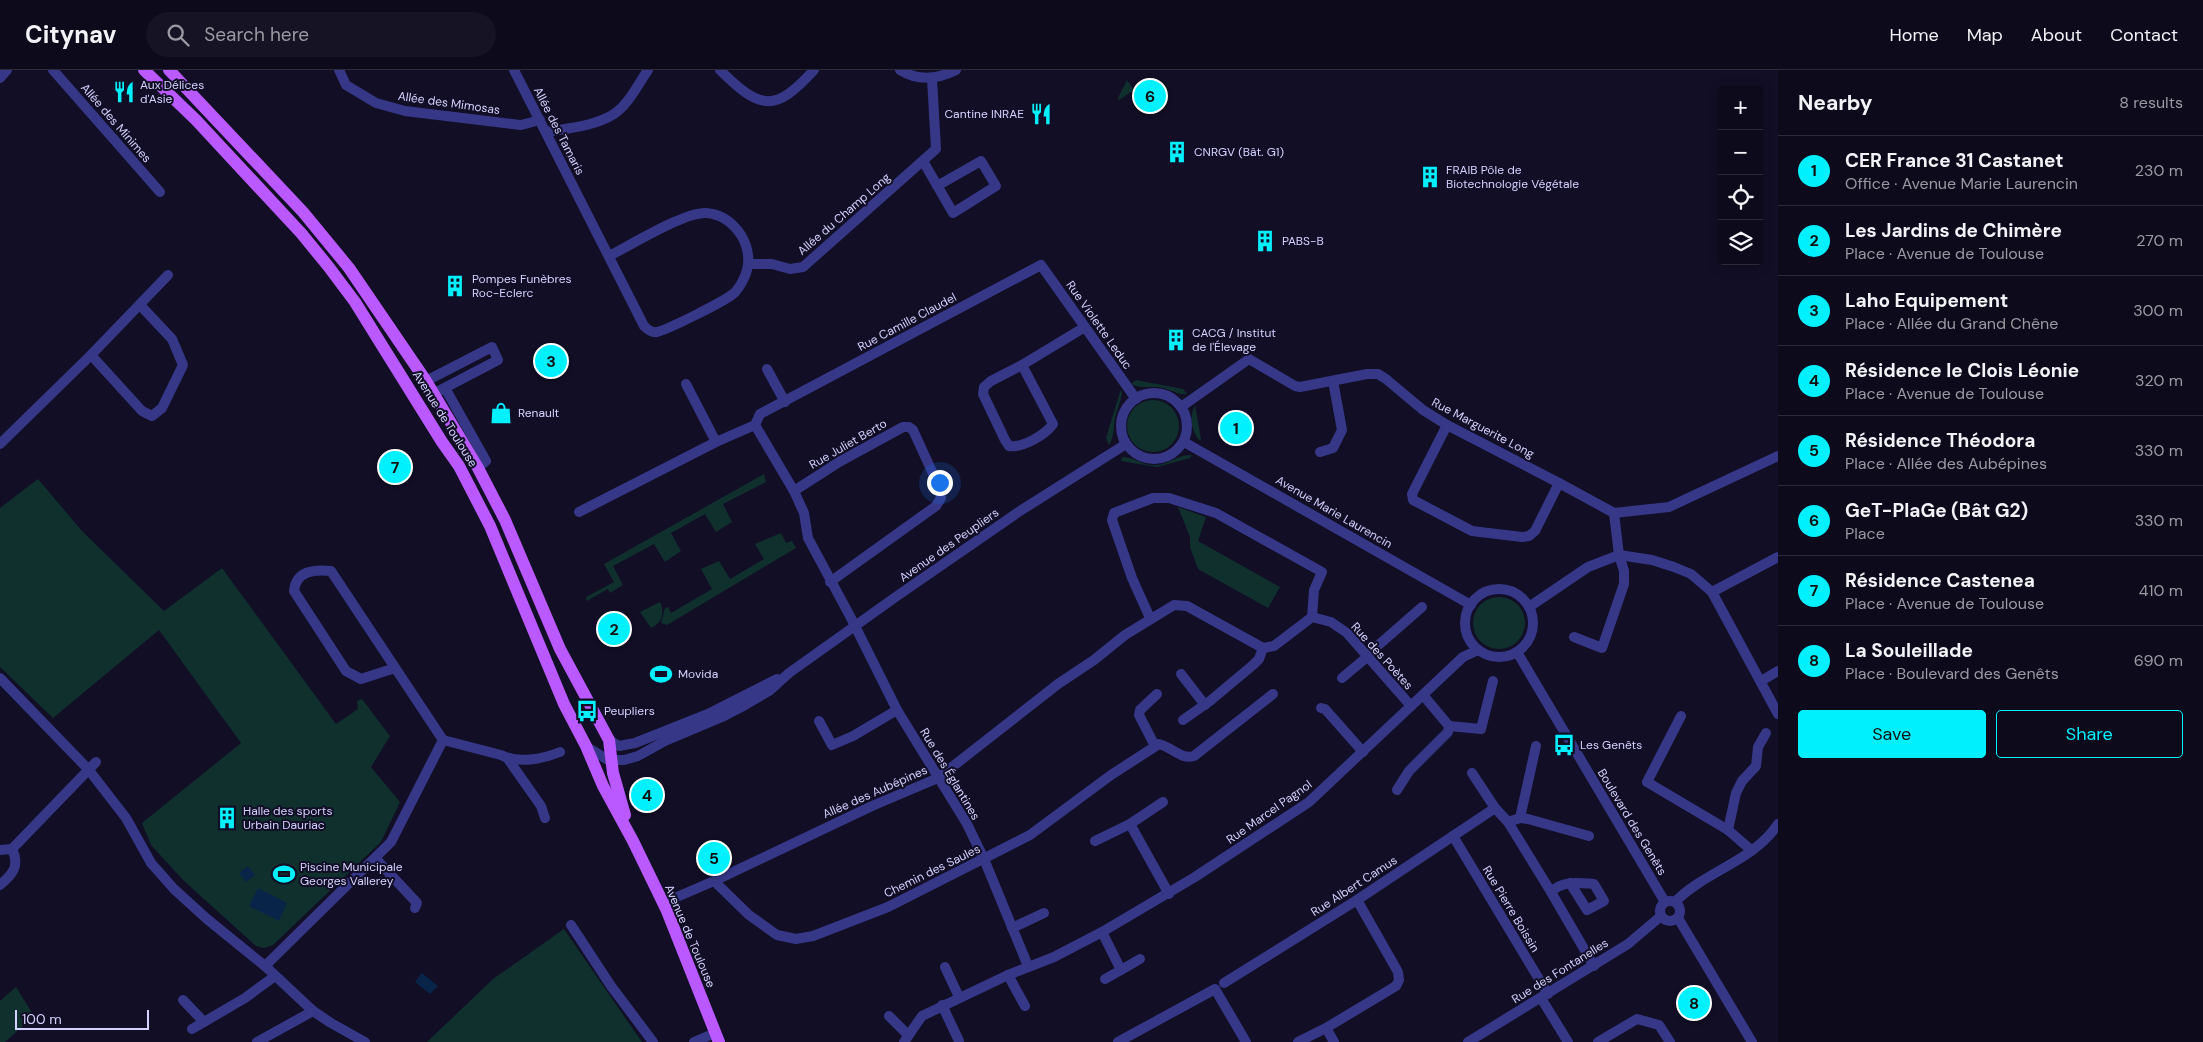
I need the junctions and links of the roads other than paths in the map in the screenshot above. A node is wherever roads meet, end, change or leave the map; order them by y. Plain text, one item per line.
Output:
1 (7, 70) edge
2 (53, 70) edge
3 (144, 70) edge
4 (169, 70) edge
5 (339, 70) edge
6 (514, 70) edge
7 (648, 70) edge
8 (720, 70) edge
9 (814, 70) edge
10 (900, 70) edge
11 (956, 70) edge
12 (0, 78) edge
13 (932, 79) junction
14 (540, 120) junction
15 (546, 132) junction
16 (923, 161) junction
17 (937, 186) junction
18 (160, 192) dead end
19 (609, 256) junction
20 (749, 264) junction
21 (1041, 265) joint
22 (168, 275) dead end
23 (140, 305) junction
24 (1084, 326) junction
25 (91, 355) junction
26 (1022, 365) junction
27 (768, 369) dead end
28 (401, 376) junction
29 (1333, 381) junction
30 (423, 382) junction
31 (686, 384) dead end
32 (439, 391) junction
33 (1136, 399) junction
34 (785, 402) junction
35 (420, 405) junction
36 (1181, 407) junction
37 (755, 425) junction
38 (1447, 425) junction
39 (716, 442) junction
40 (1184, 442) junction
41 (0, 444) edge
42 (1126, 444) junction
43 (1320, 452) dead end
44 (1778, 456) edge
45 (1559, 482) junction
46 (794, 491) junction
47 (579, 512) dead end
48 (1614, 514) junction
49 (1619, 555) junction
50 (1778, 557) edge
51 (830, 582) junction
52 (1712, 592) junction
53 (1470, 605) junction
54 (1422, 607) dead end
55 (1529, 607) junction
56 (1312, 617) junction
57 (1150, 618) junction
58 (855, 626) junction
59 (1574, 637) dead end
60 (1263, 648) junction
61 (1478, 650) junction
62 (1517, 652) junction
63 (1367, 657) junction
64 (395, 668) junction
65 (1778, 671) edge
66 (789, 673) junction
67 (1181, 674) dead end
68 (0, 678) edge
69 (1342, 678) dead end
70 (1493, 681) dead end
71 (1761, 681) junction
72 (1157, 694) dead end
73 (1274, 694) dead end
74 (1422, 695) junction
75 (1205, 705) junction
76 (1411, 706) junction
77 (1321, 708) dead end
78 (897, 710) junction
79 (1778, 714) edge
80 (1682, 716) dead end
81 (1184, 720) dead end
82 (819, 721) dead end
83 (1449, 726) junction
84 (1766, 733) dead end
85 (443, 740) junction
86 (586, 746) junction
87 (1154, 746) junction
88 (1536, 746) dead end
89 (610, 751) junction
90 (560, 752) dead end
91 (1363, 752) junction
92 (508, 759) junction
93 (92, 765) junction
94 (596, 769) junction
95 (1472, 772) dead end
96 (938, 778) junction
97 (1397, 790) dead end
98 (1162, 802) dead end
99 (1495, 808) junction
100 (545, 818) dead end
101 (1520, 818) junction
102 (1508, 822) junction
103 (1130, 824) junction
104 (1778, 824) edge
105 (1728, 830) junction
106 (1453, 836) junction
107 (1589, 836) dead end
108 (633, 841) junction
109 (1095, 841) dead end
110 (12, 849) junction
111 (0, 850) edge
112 (1751, 850) junction
113 (376, 859) junction
114 (984, 859) junction
115 (714, 881) junction
116 (1570, 883) dead end
117 (0, 885) edge
118 (1551, 892) junction
119 (1169, 894) junction
120 (1357, 900) junction
121 (1670, 902) junction
122 (663, 903) junction
123 (415, 908) dead end
124 (1044, 913) dead end
125 (1660, 916) junction
126 (1678, 918) junction
127 (571, 925) dead end
128 (1012, 928) junction
129 (1102, 932) junction
130 (1140, 959) dead end
131 (265, 966) junction
132 (1028, 966) junction
133 (1594, 966) junction
134 (945, 967) dead end
135 (1121, 970) junction
136 (1008, 975) junction
137 (278, 979) junction
138 (1105, 979) dead end
139 (1224, 983) dead end
140 (1544, 996) junction
141 (959, 997) junction
142 (184, 1000) dead end
143 (942, 1005) junction
144 (1025, 1006) dead end
145 (313, 1011) junction
146 (888, 1016) dead end
147 (204, 1022) junction
148 (1326, 1028) junction
149 (192, 1029) dead end
150 (717, 1037) edge
151 (906, 1038) edge
152 (959, 1041) edge
153 (257, 1042) edge
154 (365, 1042) edge
155 (653, 1042) edge
156 (694, 1042) edge
157 (1118, 1042) edge
158 (1246, 1042) edge
159 (1298, 1042) edge
160 (1334, 1042) edge
161 (1468, 1042) edge
162 (1568, 1042) edge
163 (1598, 1042) edge
164 (1670, 1042) edge
165 (1752, 1042) edge

1 - 12 street
2 - 18 street, Allée des Minimes
3 - 28 main road, Avenue de Toulouse
4 - 30 main road, Avenue de Toulouse
5 - 14 street, Allée des Mimosas
6 - 14 street, Allée des Tamaris
7 - 15 street
8 - 9 street
10 - 13 street
11 - 13 street
13 - 16 street, Allée du Champ Long
14 - 15 street, Allée des Tamaris
15 - 19 street, Allée des Tamaris
16 - 17 street
16 - 20 street, Allée du Champ Long
17 - 17 street
19 - 20 street
19 - 20 street
21 - 24 street, Rue Violette Leduc
21 - 34 street, Rue Camille Claudel
22 - 23 street
23 - 25 street
23 - 25 street
24 - 26 street
24 - 33 street, Rue Violette Leduc
25 - 41 street
26 - 26 street
27 - 34 street
28 - 30 main road
28 - 35 main road, Avenue de Toulouse
29 - 36 street, Rue Marguerite Long
29 - 38 street, Rue Marguerite Long
29 - 43 street
30 - 32 main road, Avenue de Toulouse
30 - 32 street
30 - 35 main road
31 - 39 street
32 - 89 main road, Avenue de Toulouse
33 - 36 street
33 - 42 street
34 - 37 street, Rue Camille Claudel
35 - 86 main road, Avenue de Toulouse
36 - 40 street
37 - 39 street, Rue Camille Claudel
37 - 46 street, Rue des Églantines
38 - 45 street, Rue Marguerite Long
38 - 45 street
39 - 47 street, Rue Camille Claudel
40 - 42 street
40 - 53 street, Avenue Marie Laurencin
42 - 58 street, Avenue des Peupliers
44 - 48 street
45 - 48 street, Rue Marguerite Long
46 - 51 street, Rue des Églantines
46 - 51 street, Rue Juliet Berto
48 - 49 street
49 - 52 street
49 - 55 street
49 - 59 street
50 - 52 street
51 - 58 street, Rue des Églantines
52 - 71 street
53 - 55 street
53 - 61 street
54 - 63 street
55 - 62 street
56 - 57 street
56 - 60 street
56 - 63 street, Rue des Poètes
57 - 60 street
57 - 96 street, Allée des Aubépines
58 - 66 street, Avenue des Peupliers
58 - 78 street, Rue des Églantines
60 - 75 street
61 - 62 street
61 - 74 street, Rue Marcel Pagnol
62 - 121 street, Boulevard des Genêts
63 - 69 street
63 - 76 street, Rue des Poètes
64 - 64 street
64 - 85 street
65 - 71 street
66 - 89 street, Avenue des Peupliers
66 - 89 street, Avenue des Peupliers
67 - 75 street
68 - 93 street
70 - 83 street
71 - 79 street
72 - 87 street
73 - 87 street
74 - 76 street, Rue Marcel Pagnol
74 - 83 street
75 - 81 street
76 - 91 street, Rue Marcel Pagnol
77 - 91 street
78 - 82 street
78 - 96 street, Rue des Églantines
80 - 105 street
83 - 97 street
84 - 105 street
85 - 92 street
85 - 113 street
86 - 89 street
86 - 94 main road, Avenue de Toulouse
87 - 114 street, Chemin des Saules
88 - 101 street
89 - 94 street
89 - 108 main road, Avenue de Toulouse
90 - 92 street
91 - 119 street, Rue Marcel Pagnol
92 - 100 street
93 - 110 street
93 - 131 street
94 - 108 main road, Avenue de Toulouse
95 - 99 street
96 - 114 street, Rue des Églantines
96 - 115 street, Allée des Aubépines
98 - 103 street
99 - 102 street
99 - 106 street, Rue Albert Camus
101 - 102 street
101 - 107 street
102 - 118 street
103 - 109 street
103 - 119 street
104 - 112 street
105 - 112 street
106 - 120 street, Rue Albert Camus
106 - 140 street, Rue Pierre Boissin
108 - 122 main road, Avenue de Toulouse
110 - 111 street
110 - 117 street
112 - 121 street
113 - 123 street
113 - 131 street
114 - 115 street, Chemin des Saules
114 - 128 street, Rue des Églantines
115 - 122 street, Allée des Aubépines
116 - 118 street
118 - 133 street
119 - 129 street, Rue Marcel Pagnol
120 - 139 street, Rue Albert Camus
120 - 148 street
121 - 125 street
121 - 126 street
122 - 150 main road, Avenue de Toulouse
124 - 128 street
125 - 126 street
125 - 133 street, Rue des Fontanelles
126 - 165 street
127 - 155 street
128 - 132 street, Rue des Églantines
129 - 132 street, Rue Marcel Pagnol
129 - 135 street
130 - 135 street
131 - 137 street
132 - 136 street, Rue Marcel Pagnol
133 - 140 street, Rue des Fontanelles
134 - 141 street
135 - 138 street
136 - 141 street, Rue Marcel Pagnol
136 - 144 street
137 - 145 street
137 - 147 street
140 - 161 street, Rue des Fontanelles
140 - 162 street, Rue Pierre Boissin
141 - 143 street, Rue Marcel Pagnol
142 - 147 street
143 - 151 street, Rue Marcel Pagnol
143 - 152 street
145 - 153 street
145 - 154 street
146 - 151 street, Rue Marcel Pagnol
147 - 149 street
148 - 159 street
148 - 160 street
150 - 156 street
157 - 158 street
163 - 164 street

